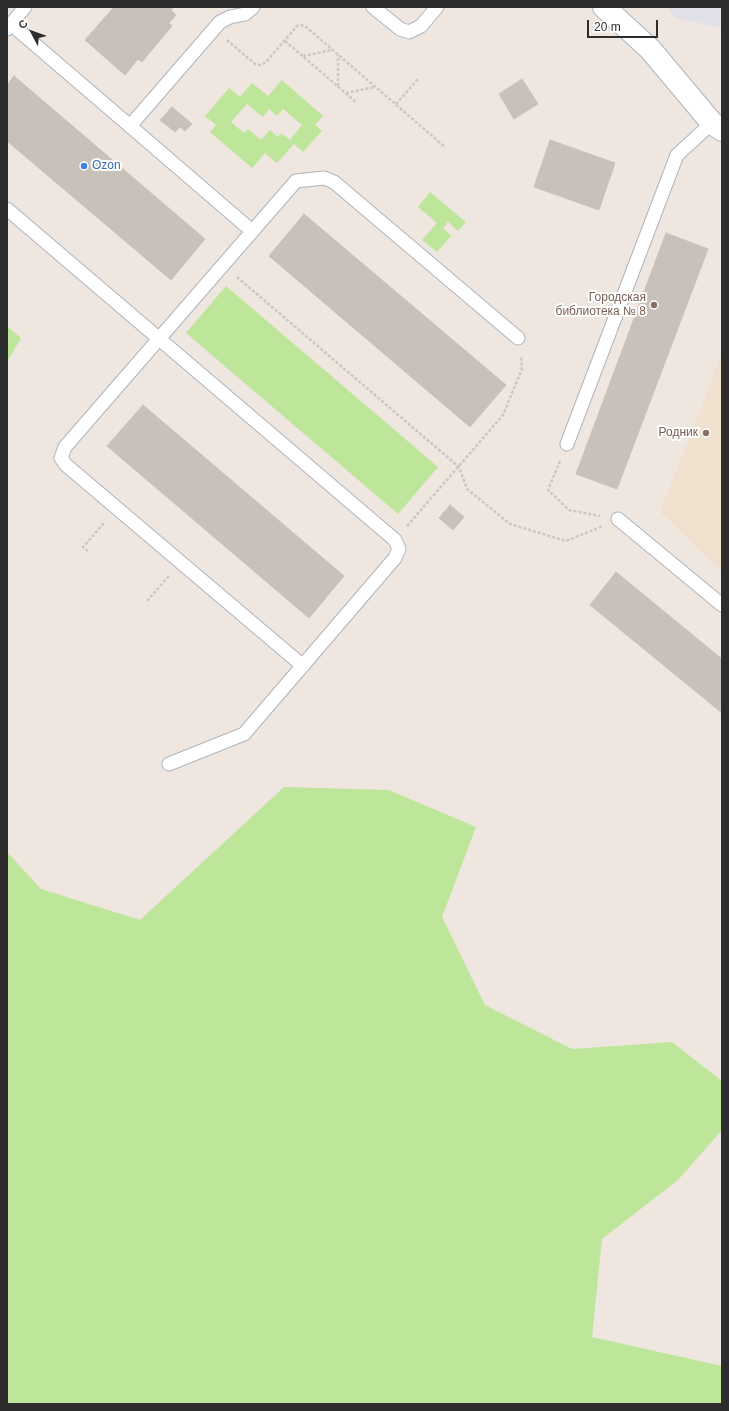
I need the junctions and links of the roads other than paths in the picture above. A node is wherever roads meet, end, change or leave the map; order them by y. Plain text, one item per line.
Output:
1 (25, 7) edge
2 (253, 7) edge
3 (373, 7) edge
4 (438, 7) edge
5 (604, 7) edge
6 (9, 26) edge
7 (130, 126) junction
8 (717, 127) edge
9 (7, 208) edge
10 (252, 231) junction
11 (518, 338) road end
12 (159, 339) junction
13 (567, 444) road end
14 (618, 520) road end
15 (722, 605) edge
16 (303, 666) junction
17 (169, 764) dead end

1 - 6 lane
2 - 7 lane
3 - 4 lane
5 - 8 street
6 - 7 lane
7 - 10 lane
8 - 13 lane
9 - 12 lane
10 - 11 lane
10 - 12 lane
12 - 16 lane
12 - 16 lane
14 - 15 lane
16 - 17 lane

